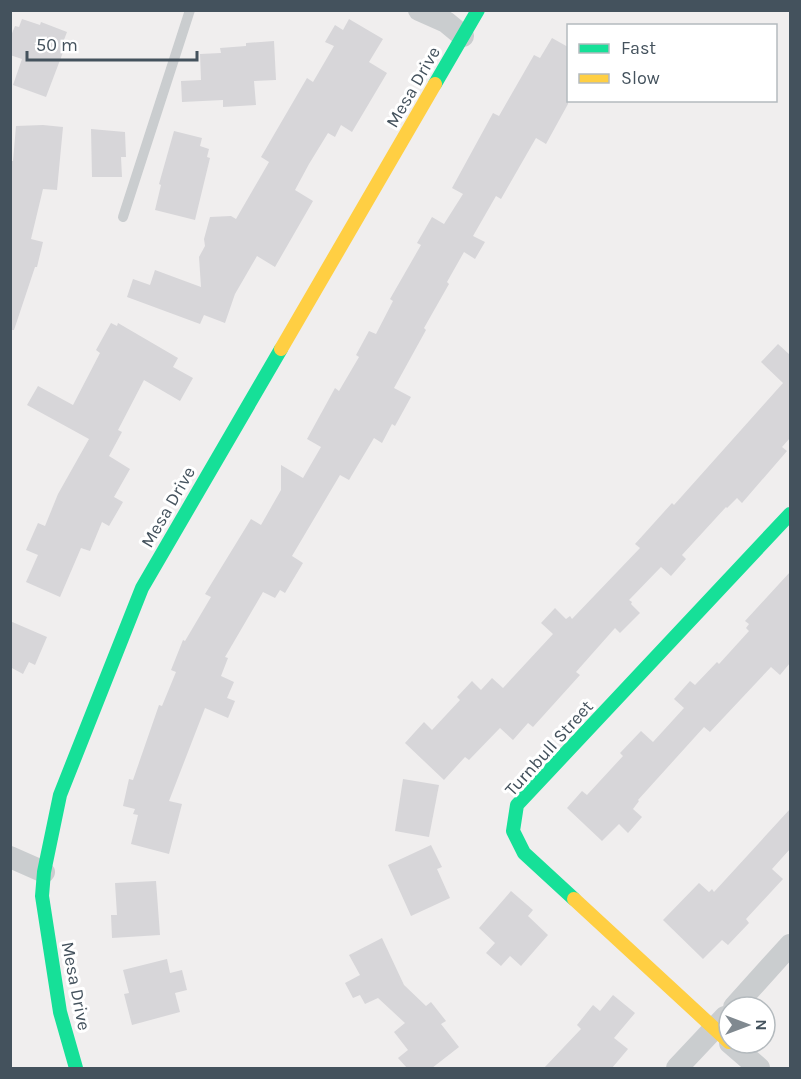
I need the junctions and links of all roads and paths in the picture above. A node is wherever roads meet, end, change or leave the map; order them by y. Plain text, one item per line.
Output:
1 (190, 10) edge
2 (420, 10) edge
3 (478, 10) edge
4 (463, 36) junction
5 (123, 218) dead end
6 (790, 514) edge
7 (10, 857) edge
8 (45, 872) junction
9 (790, 945) edge
10 (745, 995) edge
11 (717, 1032) edge
12 (717, 1042) edge
13 (744, 1055) edge
14 (75, 1068) edge
15 (677, 1068) edge
16 (759, 1068) edge

1 - 5 lane
2 - 4 street
3 - 4 main road, Mesa Drive
4 - 8 main road, Mesa Drive
6 - 11 main road, Turnbull Street
7 - 8 street
8 - 14 main road, Mesa Drive
9 - 10 street
12 - 15 street
13 - 16 street

